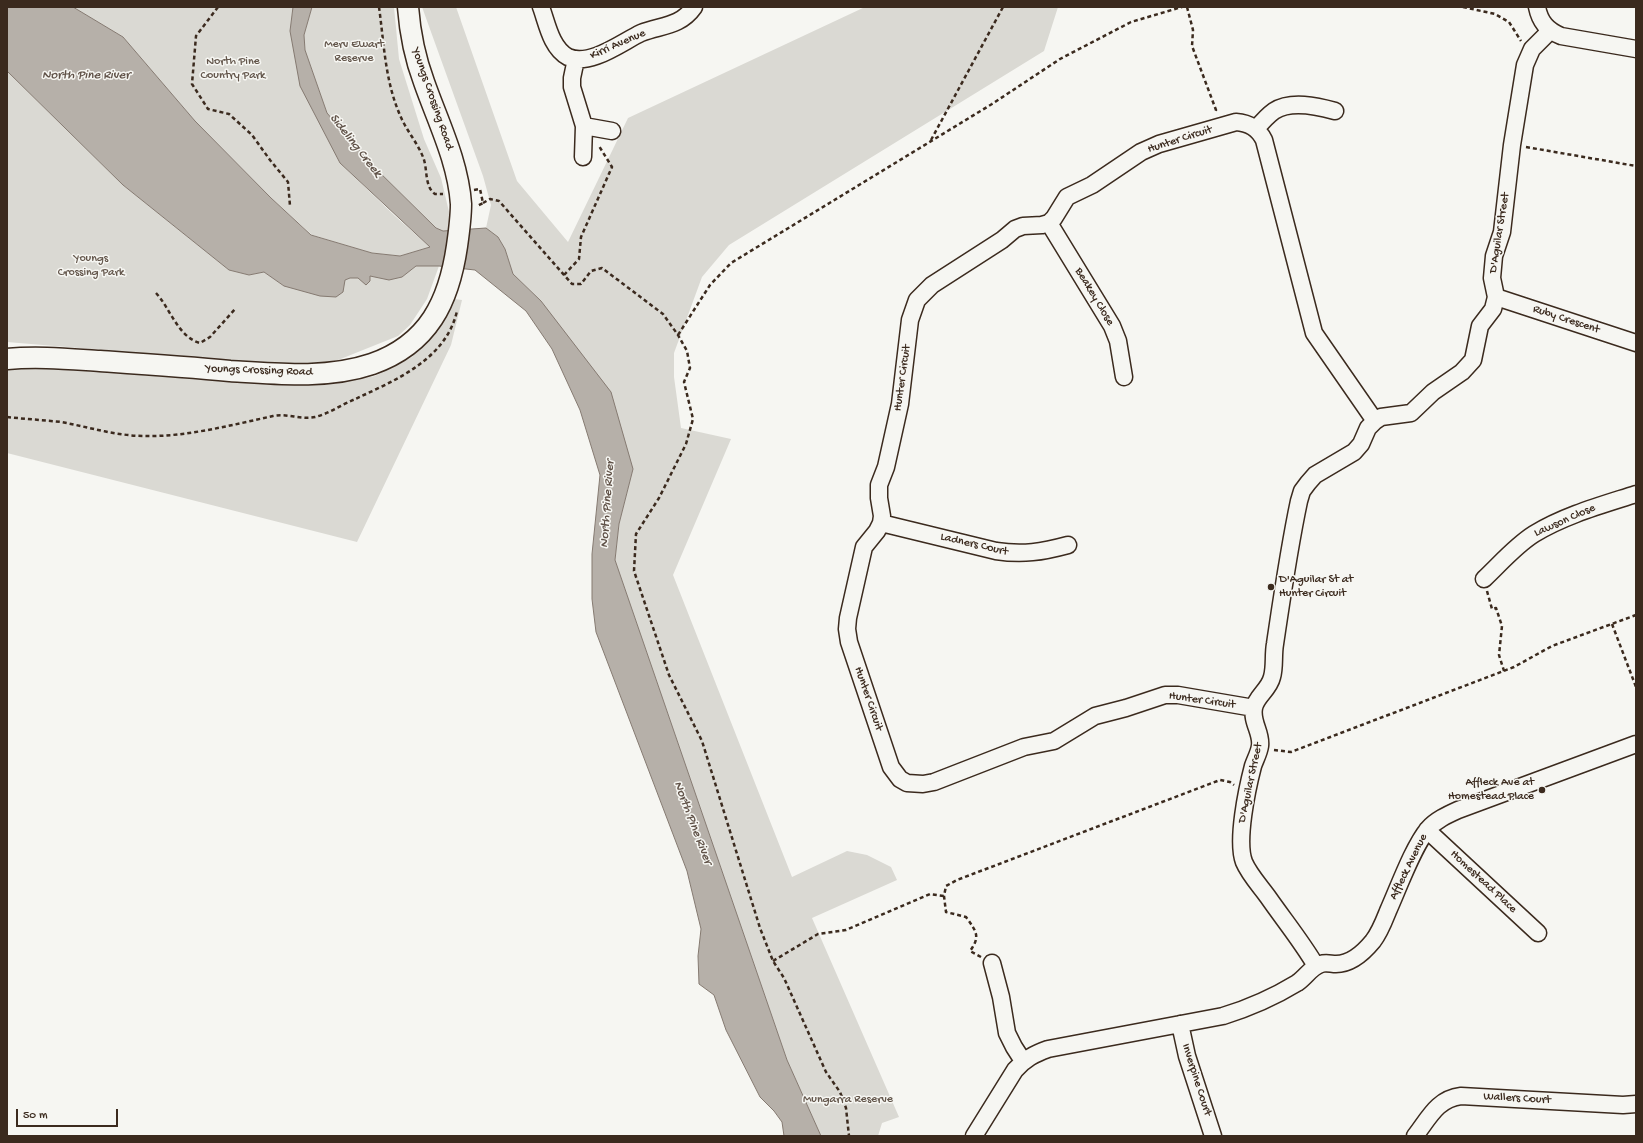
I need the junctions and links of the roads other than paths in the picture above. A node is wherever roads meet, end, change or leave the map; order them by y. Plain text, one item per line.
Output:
1 (408, 7) edge
2 (541, 7) edge
3 (694, 7) edge
4 (1537, 7) edge
5 (1550, 31) junction
6 (1636, 49) edge
7 (576, 59) junction
8 (1335, 112) dead end
9 (584, 126) junction
10 (1256, 129) junction
11 (612, 131) dead end
12 (582, 157) dead end
13 (1049, 223) junction
14 (1496, 297) junction
15 (1636, 343) edge
16 (7, 359) edge
17 (1124, 377) dead end
18 (1375, 421) junction
19 (1636, 494) edge
20 (881, 523) junction
21 (1068, 545) dead end
22 (1484, 579) road end
23 (1254, 708) junction
24 (1636, 744) edge
25 (1427, 830) junction
26 (1538, 934) dead end
27 (992, 963) road end
28 (1316, 966) junction
29 (1180, 1024) junction
30 (1023, 1061) junction
31 (1636, 1104) edge
32 (974, 1136) edge
33 (1213, 1136) edge
34 (1415, 1136) edge

1 - 16 main road, Youngs Crossing Road
2 - 7 street, Kirri Avenue
3 - 7 street, Kirri Avenue
4 - 5 street
5 - 6 street
5 - 14 street, D'Aguilar Street
7 - 9 street
8 - 10 street
9 - 11 street
9 - 12 street
10 - 13 street, Hunter Circuit
10 - 18 street
13 - 17 street, Beakey Close
13 - 20 street, Hunter Circuit
14 - 15 street, Ruby Crescent
14 - 18 street
18 - 23 street
19 - 22 street, Lawson Close
20 - 21 street, Ladners Court
20 - 23 street, Hunter Circuit
23 - 28 street, D'Aguilar Street
24 - 25 street, Affleck Avenue
25 - 26 street, Homestead Place
25 - 28 street, Affleck Avenue
27 - 30 street
28 - 29 street
29 - 30 street
29 - 33 street, Inverpine Court
30 - 32 street
31 - 34 street, Wallers Court

